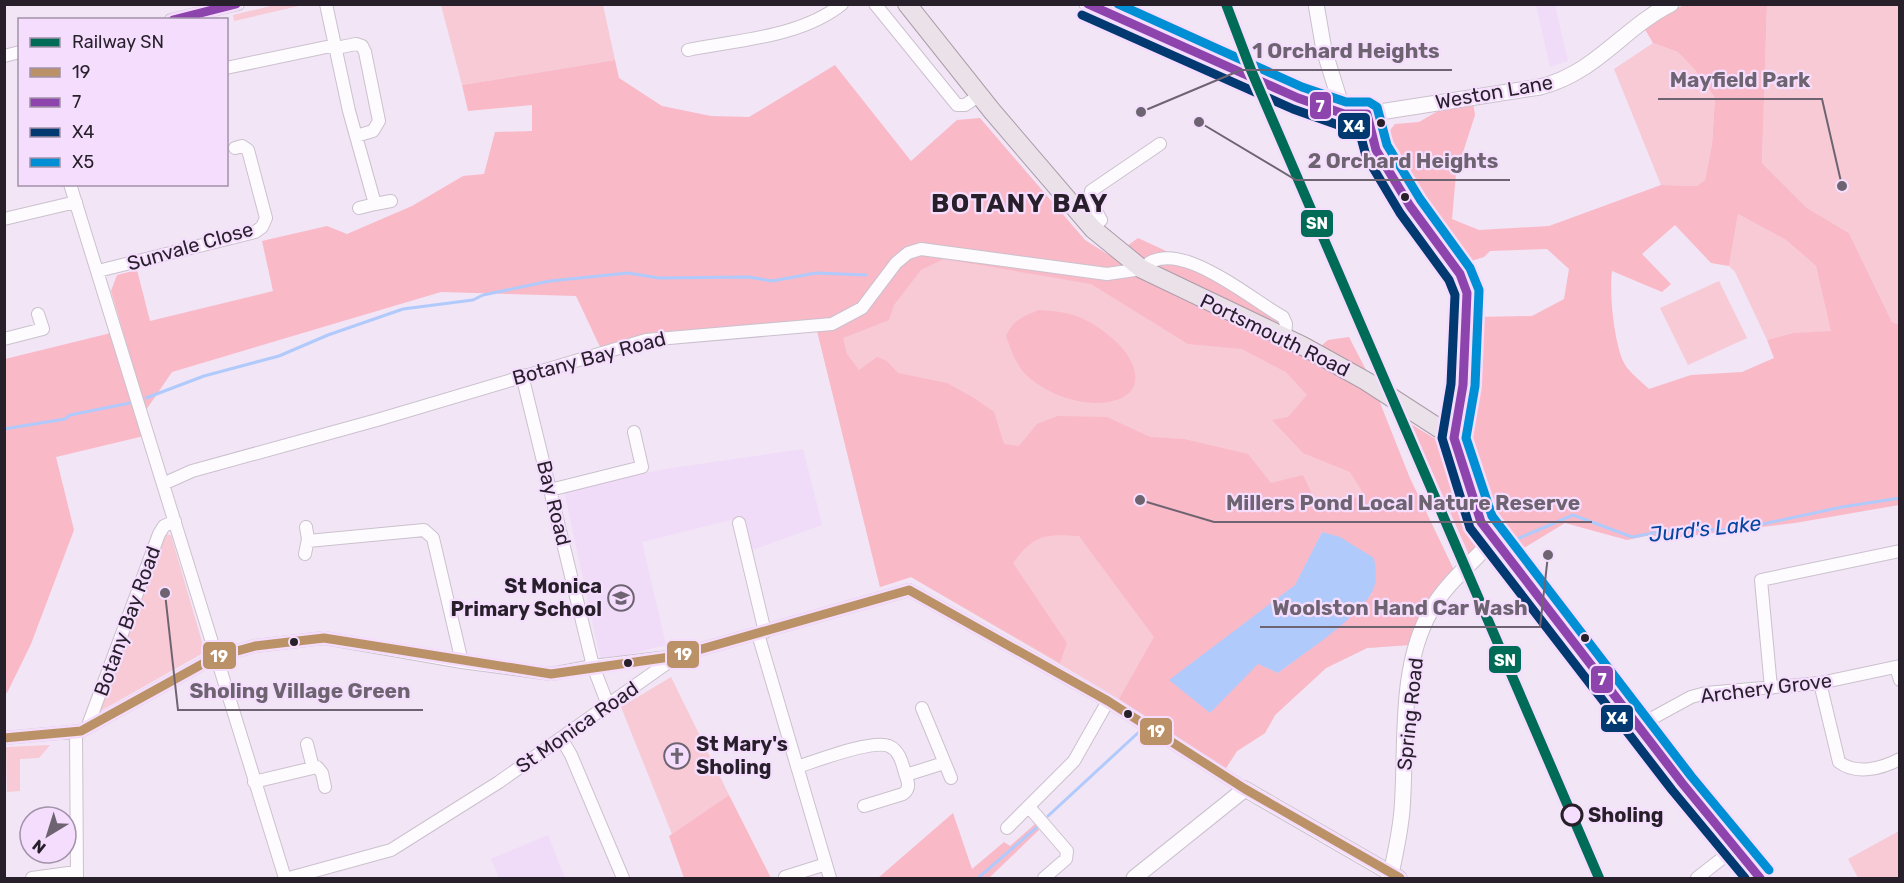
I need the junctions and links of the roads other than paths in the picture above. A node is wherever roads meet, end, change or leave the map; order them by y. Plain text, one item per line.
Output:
1 (238, 4) edge
2 (326, 4) edge
3 (842, 4) edge
4 (875, 4) edge
5 (908, 4) edge
6 (1088, 4) edge
7 (1316, 4) edge
8 (1671, 4) edge
9 (179, 18) edge
10 (336, 46) junction
11 (688, 50) dead end
12 (228, 68) edge
13 (980, 95) junction
14 (1344, 114) junction
15 (1367, 114) junction
16 (356, 136) junction
17 (1160, 144) dead end
18 (235, 148) dead end
19 (71, 186) edge
20 (391, 201) dead end
21 (76, 202) junction
22 (375, 204) junction
23 (358, 208) dead end
24 (4, 219) edge
25 (1093, 229) junction
26 (1142, 269) junction
27 (98, 271) junction
28 (38, 314) dead end
29 (1285, 337) junction
30 (4, 339) edge
31 (522, 375) junction
32 (634, 432) dead end
33 (1454, 438) junction
34 (163, 484) junction
35 (550, 490) junction
36 (175, 521) junction
37 (739, 523) dead end
38 (306, 528) dead end
39 (1494, 539) junction
40 (308, 541) junction
41 (1899, 551) edge
42 (305, 554) dead end
43 (762, 633) junction
44 (677, 656) junction
45 (215, 657) junction
46 (462, 662) junction
47 (593, 666) junction
48 (1898, 666) edge
49 (1899, 680) edge
50 (1820, 683) junction
51 (1771, 688) junction
52 (1108, 701) junction
53 (608, 705) junction
54 (922, 708) dead end
55 (1638, 726) junction
56 (81, 730) junction
57 (4, 738) edge
58 (561, 738) junction
59 (307, 744) dead end
60 (1899, 759) edge
61 (944, 763) junction
62 (797, 767) junction
63 (312, 768) junction
64 (906, 775) junction
65 (951, 778) dead end
66 (254, 782) junction
67 (325, 787) dead end
68 (1245, 789) junction
69 (864, 806) dead end
70 (1029, 807) junction
71 (1007, 828) dead end
72 (1734, 849) junction
73 (826, 864) junction
74 (76, 875) edge
75 (785, 877) dead end
76 (1394, 877) edge
77 (32, 879) edge
78 (287, 879) edge
79 (623, 879) edge
80 (830, 879) edge
81 (1044, 879) edge
82 (1134, 879) edge
83 (1697, 879) edge
84 (1760, 879) edge

1 - 9 street
2 - 10 street
3 - 11 street
4 - 13 street
5 - 13 main road, Portsmouth Road
6 - 14 street, Weston Lane
7 - 14 street
8 - 15 street, Weston Lane
10 - 12 street
10 - 16 street
10 - 16 street
13 - 25 main road, Portsmouth Road
14 - 15 street, Weston Lane
15 - 33 street
16 - 22 street
17 - 25 street
18 - 27 street, Sunvale Close
19 - 21 street
20 - 22 street
21 - 24 street
21 - 27 street
22 - 23 street
25 - 26 main road, Portsmouth Road
26 - 29 main road, Portsmouth Road
26 - 29 street, Botany Bay Road
26 - 31 street, Botany Bay Road
27 - 34 street
28 - 30 street
29 - 33 main road, Portsmouth Road
31 - 34 street, Botany Bay Road
31 - 35 street, Bay Road
32 - 35 street
33 - 39 main road
34 - 36 street
35 - 47 street, Bay Road
36 - 45 street
36 - 56 street, Botany Bay Road
37 - 43 street
38 - 40 street
39 - 55 main road
39 - 76 street, Spring Road
40 - 42 street
40 - 46 street
41 - 51 street
43 - 44 street, St Monica Road
43 - 52 street, St Monica Road
43 - 62 street
44 - 47 street
44 - 53 street, St Monica Road
45 - 46 street
45 - 56 street
45 - 66 street
46 - 47 street
47 - 53 street, Bay Road
48 - 49 street
48 - 50 street, Archery Grove
50 - 51 street, Archery Grove
50 - 60 street
51 - 55 street, Archery Grove
52 - 68 street
52 - 70 street
53 - 58 street, St Monica Road
54 - 61 street
55 - 72 main road
56 - 57 street
56 - 74 street
58 - 78 street, St Monica Road
58 - 79 street
59 - 63 street
61 - 64 street
61 - 65 street
62 - 64 street
62 - 73 street
63 - 66 street
63 - 67 street
64 - 69 street
66 - 78 street
68 - 76 street
68 - 82 street
70 - 71 street
70 - 81 street
72 - 83 street
72 - 84 main road
73 - 75 street
73 - 80 street
74 - 77 street

